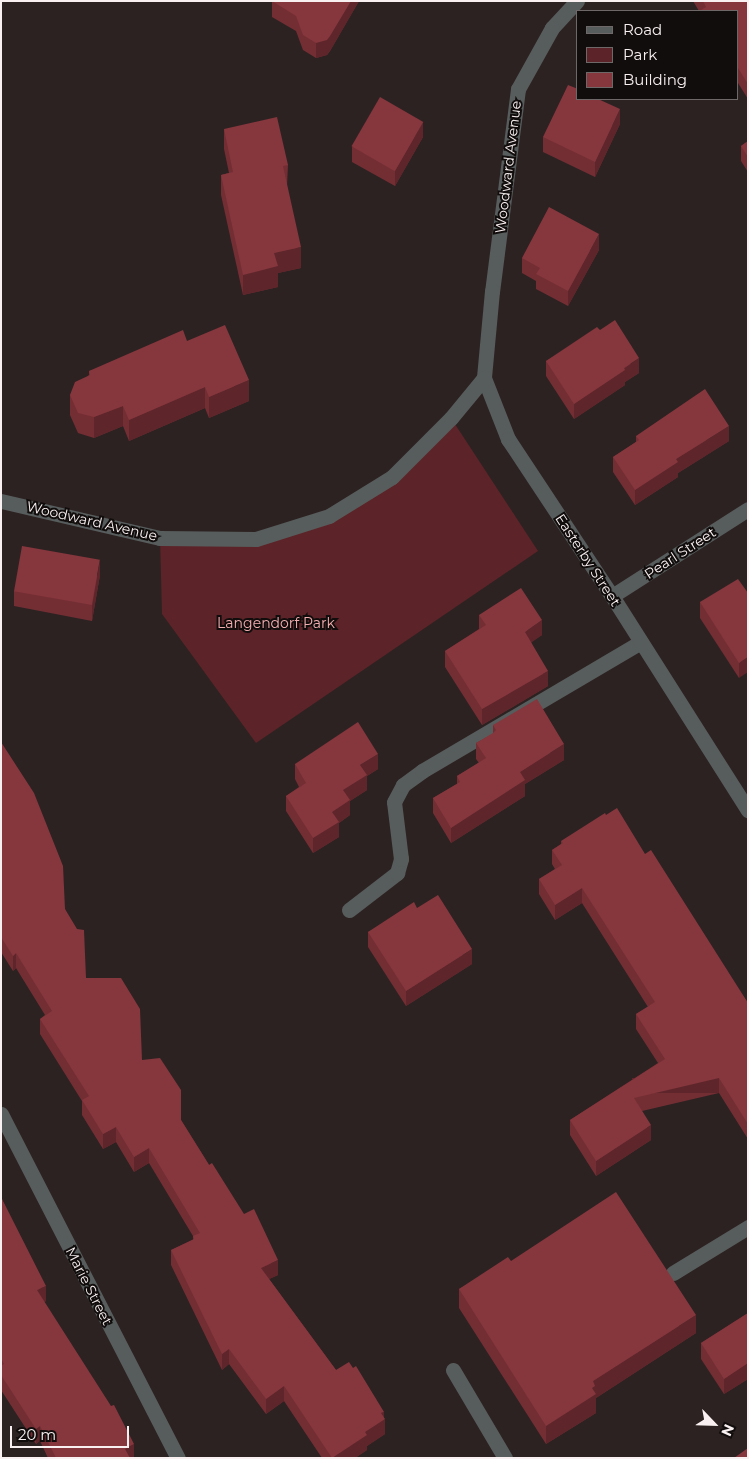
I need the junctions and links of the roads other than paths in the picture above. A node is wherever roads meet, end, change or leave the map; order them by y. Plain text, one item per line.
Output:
1 (577, 1) edge
2 (492, 292) joint
3 (484, 378) junction
4 (1, 501) edge
5 (748, 509) edge
6 (612, 596) junction
7 (641, 642) junction
8 (748, 810) edge
9 (348, 910) dead end
10 (1, 1114) edge
11 (748, 1227) edge
12 (673, 1273) dead end
13 (453, 1370) dead end
14 (178, 1458) edge
15 (505, 1458) edge

1 - 2 street, Woodward Avenue
2 - 3 street, Easterby Street
3 - 4 street, Woodward Avenue
3 - 6 street, Easterby Street
5 - 6 street, Pearl Street
6 - 7 street, Easterby Street
7 - 8 street, Easterby Street
7 - 9 street
10 - 14 street, Marie Street
11 - 12 street
13 - 15 street

